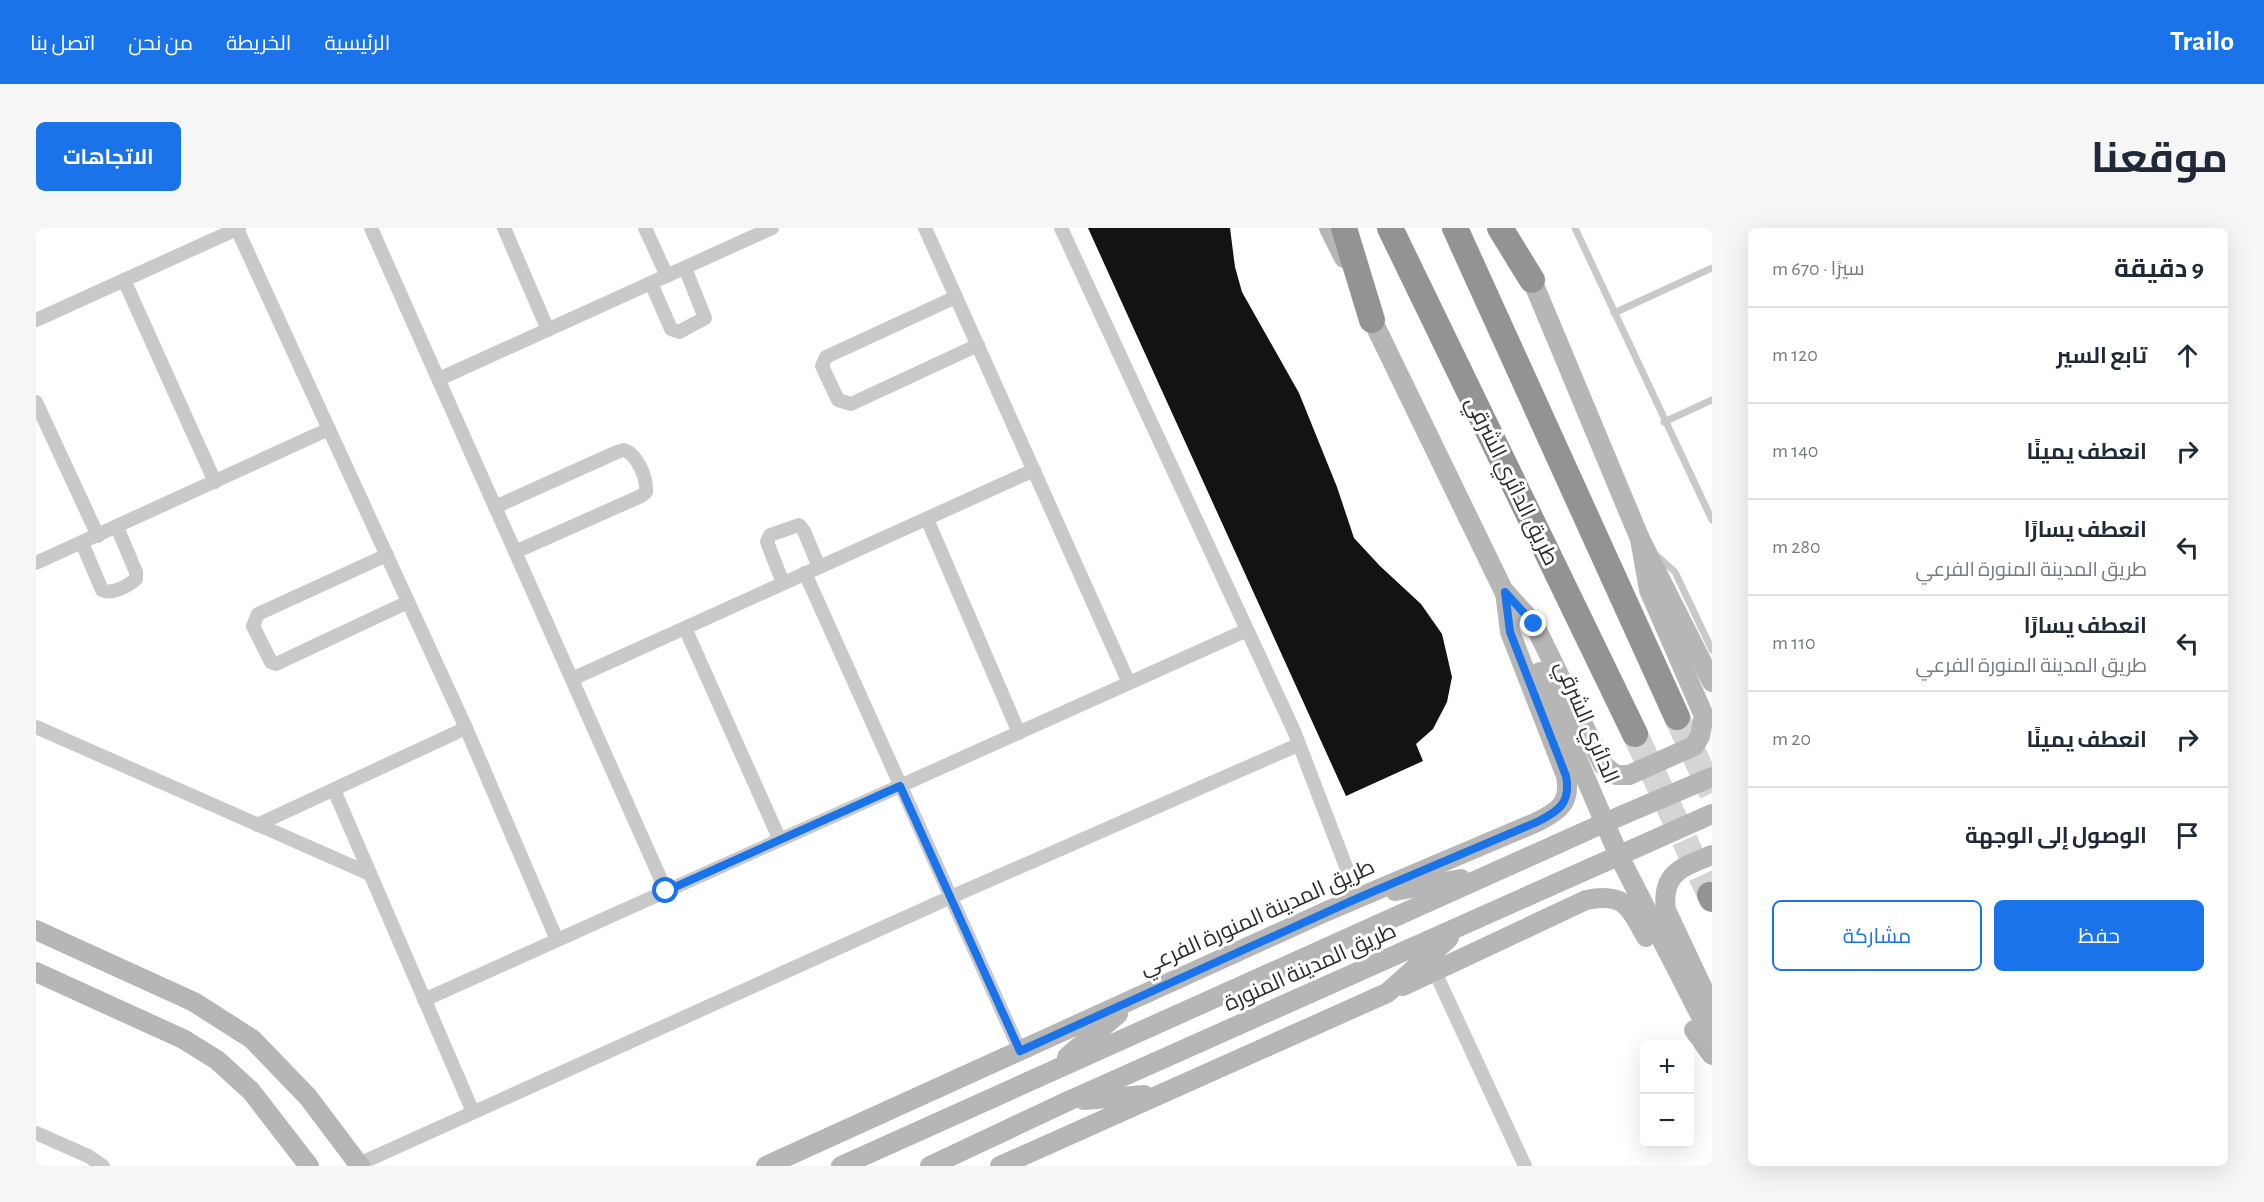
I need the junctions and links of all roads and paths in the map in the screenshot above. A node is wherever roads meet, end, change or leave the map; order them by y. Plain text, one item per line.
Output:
1 (371, 228) edge
2 (504, 228) edge
3 (645, 228) edge
4 (772, 228) edge
5 (925, 228) edge
6 (1061, 228) edge
7 (1329, 228) edge
8 (1344, 228) edge
9 (1390, 228) edge
10 (1455, 228) edge
11 (1500, 228) edge
12 (1508, 228) edge
13 (1575, 228) edge
14 (238, 229) edge
15 (684, 268) junction
16 (1712, 268) edge
17 (667, 276) junction
18 (124, 280) junction
19 (1532, 280) junction
20 (651, 283) junction
21 (956, 297) junction
22 (1614, 313) junction
23 (36, 320) edge
24 (1372, 320) junction
25 (548, 330) junction
26 (978, 345) junction
27 (439, 379) junction
28 (1712, 400) edge
29 (36, 402) edge
30 (1664, 422) junction
31 (328, 429) junction
32 (1034, 470) junction
33 (215, 482) junction
34 (495, 507) junction
35 (927, 519) junction
36 (1711, 522) edge
37 (117, 527) junction
38 (98, 536) junction
39 (1640, 539) junction
40 (82, 543) junction
41 (515, 552) junction
42 (387, 555) junction
43 (36, 563) edge
44 (819, 567) junction
45 (805, 573) junction
46 (783, 584) junction
47 (1505, 592) junction
48 (408, 602) junction
49 (684, 628) junction
50 (1247, 630) junction
51 (1712, 650) edge
52 (572, 679) junction
53 (1712, 682) edge
54 (1129, 683) junction
55 (1677, 717) tunnel mouth
56 (36, 727) edge
57 (466, 728) junction
58 (1019, 733) junction
59 (1635, 734) tunnel mouth
60 (1299, 745) junction
61 (1712, 777) edge
62 (900, 786) junction
63 (334, 789) junction
64 (1712, 814) edge
65 (1604, 823) junction
66 (257, 825) junction
67 (780, 840) junction
68 (1712, 855) edge
69 (1619, 856) junction
70 (1493, 873) junction
71 (370, 874) junction
72 (666, 891) junction
73 (951, 897) junction
74 (1358, 898) junction
75 (1464, 925) junction
76 (36, 930) edge
77 (557, 940) junction
78 (36, 972) edge
79 (1435, 972) junction
80 (1387, 993) junction
81 (1138, 996) junction
82 (424, 1000) junction
83 (1712, 1008) edge
84 (1712, 1038) edge
85 (1020, 1051) junction
86 (1712, 1055) edge
87 (1050, 1072) junction
88 (1162, 1093) junction
89 (1066, 1102) junction
90 (472, 1112) junction
91 (36, 1133) edge
92 (359, 1165) edge
93 (103, 1166) edge
94 (309, 1166) edge
95 (766, 1166) edge
96 (841, 1166) edge
97 (930, 1166) edge
98 (1000, 1166) edge
99 (1525, 1166) edge

1 - 27 street
2 - 25 street
3 - 17 street
4 - 15 street
5 - 21 street
6 - 50 street
7 - 24 street, الدائري الشرقي
8 - 24 highway
9 - 59 highway, طريق الدائري الشرقي
10 - 55 highway
11 - 19 highway
12 - 19 street
13 - 22 lane
14 - 18 street
14 - 31 street
15 - 17 street
15 - 20 street
16 - 22 lane
17 - 20 street
18 - 23 street
18 - 33 street
19 - 39 street
20 - 25 street
21 - 26 street
21 - 26 street
22 - 30 lane
24 - 47 street, الدائري الشرقي
25 - 27 street
26 - 32 street
27 - 34 street
28 - 30 lane
29 - 38 street
30 - 36 lane
31 - 33 street
31 - 42 street
32 - 35 street
32 - 54 street
33 - 37 street
34 - 41 street
34 - 41 street
35 - 44 street
35 - 58 street
37 - 38 street
37 - 40 street
38 - 40 street
39 - 47 street
39 - 51 lane
39 - 53 street
40 - 43 street
41 - 52 street
42 - 48 street
42 - 48 street
44 - 45 street
44 - 46 street
45 - 46 street
45 - 62 street
46 - 49 street
47 - 65 street, الدائري الشرقي
47 - 74 street, طريق المدينة المنورة الفرعي
48 - 57 street
49 - 52 street
49 - 67 street
50 - 54 street
50 - 60 street
52 - 72 street
54 - 58 street
56 - 66 street
57 - 63 street
57 - 77 street
58 - 62 street
60 - 73 street
60 - 74 street
61 - 65 street, طريق المدينة المنورة
62 - 67 street
62 - 73 street
63 - 66 street
63 - 71 street
64 - 69 street, طريق المدينة المنورة
65 - 69 street, الدائري الشرقي
65 - 70 street, طريق المدينة المنورة
66 - 71 street
67 - 72 street
68 - 83 street
69 - 75 street, طريق المدينة المنورة
69 - 84 street, الدائري الشرقي
70 - 74 street
70 - 87 street, طريق المدينة المنورة
71 - 82 street
72 - 77 street
73 - 85 street
73 - 90 street
74 - 81 street, طريق المدينة المنورة الفرعي
75 - 80 street
75 - 89 street, طريق المدينة المنورة
76 - 92 street
77 - 82 street
78 - 94 street
79 - 80 street
79 - 86 street
79 - 99 street
80 - 88 street
81 - 85 street, طريق المدينة المنورة الفرعي
81 - 87 street
82 - 90 street
85 - 95 street, طريق المدينة المنورة الفرعي
87 - 96 street, طريق المدينة المنورة
88 - 89 street
88 - 98 street
89 - 97 street, طريق المدينة المنورة
90 - 92 street
91 - 93 street

